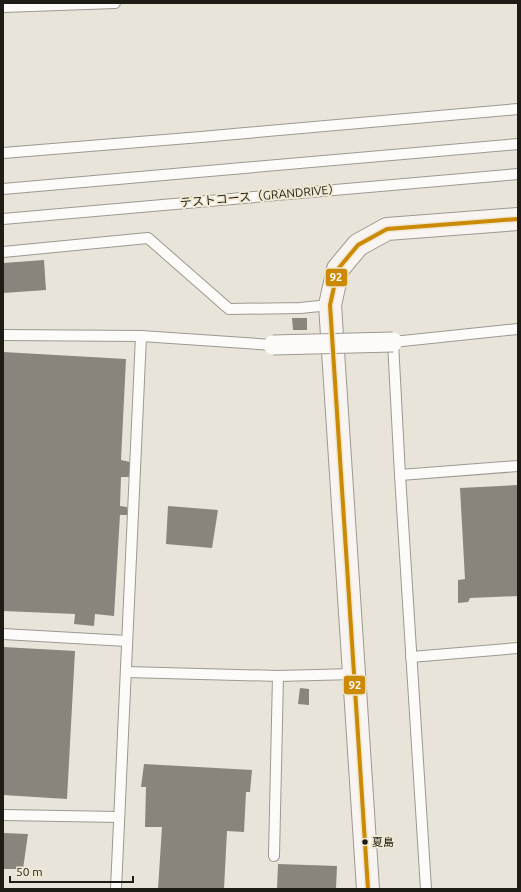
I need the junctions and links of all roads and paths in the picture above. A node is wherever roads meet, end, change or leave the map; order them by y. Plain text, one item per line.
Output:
1 (115, 3) edge
2 (3, 7) edge
3 (518, 109) edge
4 (518, 144) edge
5 (3, 153) edge
6 (518, 174) edge
7 (3, 189) edge
8 (3, 219) edge
9 (518, 219) edge
10 (3, 252) edge
11 (330, 305) junction
12 (518, 329) edge
13 (3, 335) edge
14 (141, 336) junction
15 (393, 342) junction
16 (273, 345) joint
17 (518, 466) edge
18 (400, 475) junction
19 (3, 634) edge
20 (127, 641) junction
21 (518, 648) edge
22 (411, 657) junction
23 (126, 672) junction
24 (354, 674) junction
25 (278, 676) junction
26 (3, 815) edge
27 (119, 817) junction
28 (274, 856) dead end
29 (116, 889) edge
30 (368, 889) edge
31 (426, 889) edge

1 - 2 lane
3 - 5 lane
4 - 7 lane
6 - 8 lane, テストコース（GRANDRIVE）
9 - 11 street
10 - 11 lane
11 - 24 street
12 - 15 lane
13 - 14 lane
14 - 16 lane
14 - 20 lane
15 - 16 street, bridge
15 - 18 lane
17 - 18 lane
18 - 22 lane
19 - 20 lane
20 - 23 lane
21 - 22 lane
22 - 31 lane
23 - 25 lane
23 - 27 lane
24 - 25 lane
24 - 30 street
25 - 28 lane
26 - 27 lane
27 - 29 lane

